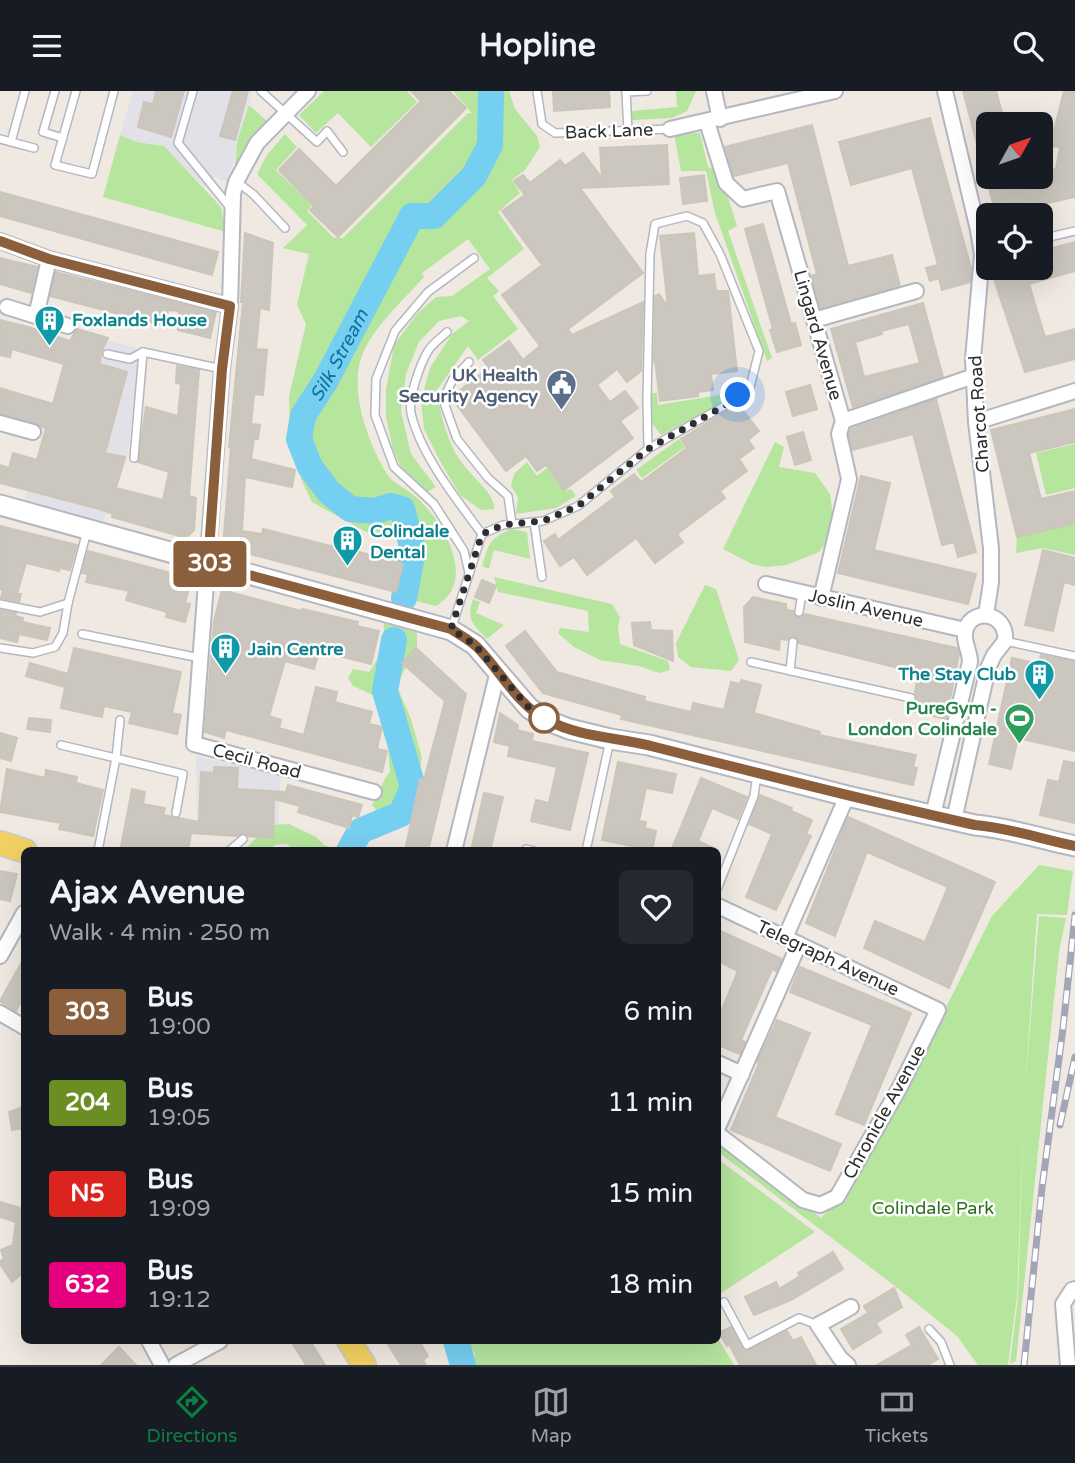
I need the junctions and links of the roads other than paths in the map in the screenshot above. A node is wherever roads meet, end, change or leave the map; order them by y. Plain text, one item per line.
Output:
1 (25, 91) edge
2 (55, 91) edge
3 (76, 91) edge
4 (114, 91) edge
5 (193, 91) edge
6 (261, 91) edge
7 (308, 91) edge
8 (537, 91) edge
9 (647, 91) edge
10 (714, 91) edge
11 (835, 91) edge
12 (945, 91) edge
13 (286, 114) junction
14 (714, 120) junction
15 (670, 129) joint
16 (628, 131) junction
17 (63, 138) junction
18 (0, 139) edge
19 (11, 142) junction
20 (34, 148) dead end
21 (343, 152) dead end
22 (236, 182) junction
23 (232, 211) junction
24 (976, 222) edge
25 (285, 228) dead end
26 (1075, 230) edge
27 (1053, 236) edge
28 (0, 241) edge
29 (474, 258) dead end
30 (49, 259) junction
31 (982, 280) edge
32 (916, 291) dead end
33 (230, 306) junction
34 (7, 307) dead end
35 (36, 316) junction
36 (814, 320) junction
37 (68, 325) dead end
38 (447, 332) dead end
39 (143, 352) junction
40 (107, 353) dead end
41 (469, 362) dead end
42 (222, 369) junction
43 (974, 376) junction
44 (1075, 391) edge
45 (843, 421) junction
46 (976, 422) junction
47 (1, 428) edge
48 (33, 432) dead end
49 (648, 449) junction
50 (134, 458) dead end
51 (0, 505) edge
52 (534, 522) junction
53 (512, 524) junction
54 (88, 529) junction
55 (482, 534) junction
56 (208, 564) junction
57 (470, 574) junction
58 (542, 577) dead end
59 (766, 584) dead end
60 (802, 593) junction
61 (821, 598) junction
62 (68, 603) junction
63 (0, 604) edge
64 (799, 613) dead end
65 (986, 615) junction
66 (451, 629) junction
67 (965, 630) junction
68 (82, 634) dead end
69 (1005, 641) junction
70 (793, 642) dead end
71 (0, 648) edge
72 (970, 650) junction
73 (994, 655) junction
74 (1075, 656) edge
75 (200, 658) junction
76 (751, 662) dead end
77 (498, 671) junction
78 (790, 671) junction
79 (911, 698) dead end
80 (120, 720) dead end
81 (610, 739) junction
82 (61, 745) dead end
83 (116, 758) junction
84 (757, 773) junction
85 (374, 792) dead end
86 (847, 796) junction
87 (176, 813) dead end
88 (933, 815) junction
89 (954, 820) junction
90 (243, 839) dead end
91 (0, 843) edge
92 (1075, 846) edge
93 (99, 847) edge
94 (234, 847) edge
95 (455, 847) edge
96 (587, 847) edge
97 (21, 850) edge
98 (721, 879) edge
99 (721, 907) edge
100 (21, 918) edge
101 (785, 937) junction
102 (799, 944) junction
103 (0, 956) edge
104 (938, 1010) joint
105 (0, 1013) edge
106 (21, 1025) edge
107 (721, 1064) edge
108 (742, 1074) junction
109 (721, 1120) edge
110 (721, 1136) edge
111 (1075, 1289) edge
112 (724, 1301) dead end
113 (851, 1307) dead end
114 (818, 1325) junction
115 (929, 1329) dead end
116 (151, 1344) edge
117 (214, 1344) edge
118 (351, 1344) edge
119 (162, 1365) edge
120 (176, 1365) edge
121 (364, 1365) edge
122 (846, 1365) edge
123 (950, 1365) edge
124 (1068, 1365) edge

1 - 19 lane
2 - 17 lane
3 - 17 lane
4 - 17 lane
5 - 23 lane
6 - 13 lane
7 - 13 street
8 - 16 lane, Back Lane
9 - 16 lane
10 - 14 street
11 - 14 street
12 - 24 street, Charcot Road
13 - 21 lane
13 - 22 street
14 - 15 street
14 - 36 street, Lingard Avenue
15 - 16 lane, Back Lane
18 - 19 lane
19 - 20 lane
22 - 23 street, Cecil Road
22 - 25 lane
23 - 33 street, Cecil Road
26 - 27 lane
28 - 30 street
29 - 57 lane
30 - 33 street
30 - 35 street
31 - 43 street, Charcot Road
32 - 36 street
33 - 42 street, Cecil Road
34 - 35 street
35 - 37 street
36 - 45 street, Lingard Avenue
38 - 55 lane
39 - 40 lane
39 - 42 lane
39 - 50 lane
41 - 53 lane
42 - 56 street, Cecil Road
43 - 45 street
43 - 46 street, Charcot Road
44 - 46 street
45 - 61 street, Lingard Avenue
46 - 65 street, Charcot Road
47 - 48 street
49 - 49 lane
49 - 52 lane
51 - 54 street
52 - 53 lane
52 - 58 lane
53 - 55 lane
54 - 56 street
54 - 62 lane
55 - 57 lane
56 - 66 street
56 - 75 street, Cecil Road
57 - 66 lane
59 - 60 street, Joslin Avenue
60 - 61 street, Joslin Avenue
60 - 64 lane
61 - 67 street, Joslin Avenue
62 - 63 lane
62 - 71 lane
65 - 67 street
65 - 69 street
66 - 77 street
67 - 72 street
68 - 75 lane
69 - 73 street
69 - 74 lane
70 - 78 lane
72 - 73 street
72 - 88 street
73 - 89 street
75 - 85 street, Cecil Road
76 - 78 lane
77 - 81 street
77 - 95 street
78 - 79 lane
80 - 83 lane
81 - 84 street
81 - 96 lane
82 - 83 lane
83 - 87 lane
83 - 93 lane
84 - 86 street
84 - 98 lane
86 - 88 street
86 - 101 street
88 - 89 street
89 - 92 street
90 - 94 lane
91 - 97 main road
99 - 101 street, Telegraph Avenue
100 - 103 street
101 - 102 street, Telegraph Avenue
102 - 104 street, Telegraph Avenue
102 - 108 street
104 - 110 street, Chronicle Avenue
105 - 106 street
107 - 108 street
108 - 109 street
111 - 124 street
112 - 114 lane
113 - 114 street
114 - 122 street
115 - 123 lane
116 - 119 street
117 - 120 street
118 - 121 main road

